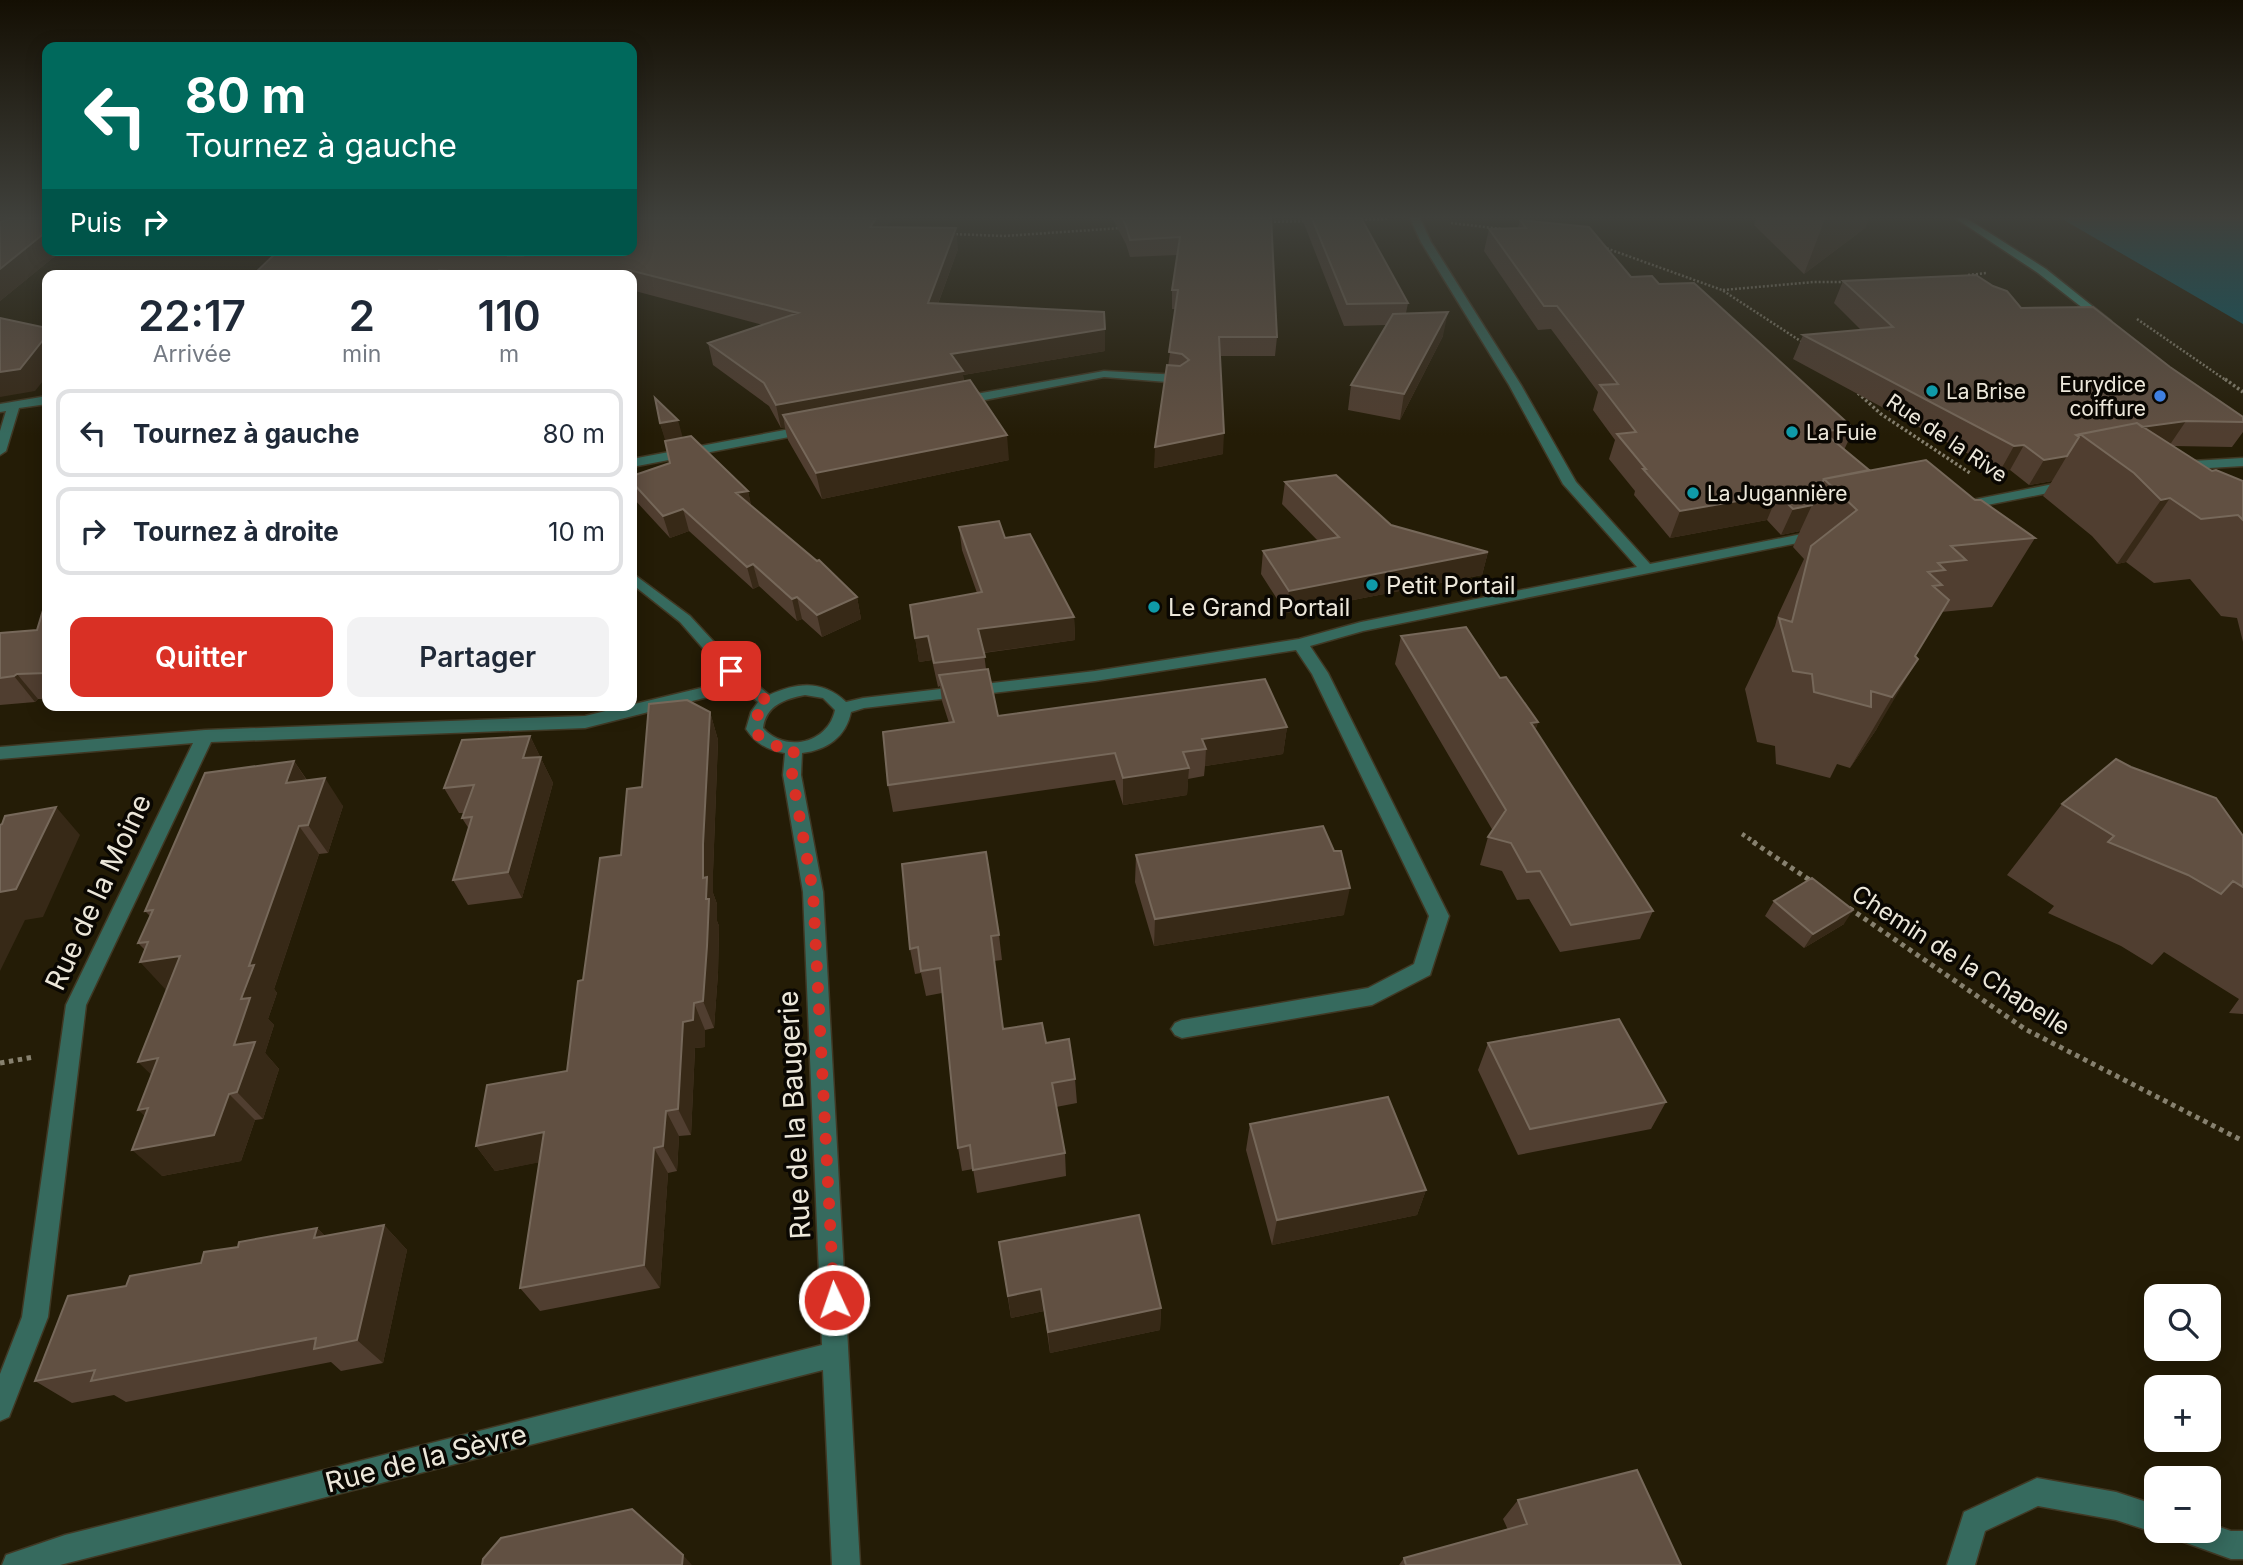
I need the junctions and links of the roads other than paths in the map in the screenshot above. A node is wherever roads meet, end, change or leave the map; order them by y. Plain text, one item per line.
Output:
1 (1455, 289) edge
2 (2065, 289) edge
3 (2116, 328) edge
4 (1180, 379) edge
5 (42, 401) edge
6 (15, 405) junction
7 (942, 405) edge
8 (0, 408) edge
9 (821, 427) edge
10 (0, 451) edge
11 (637, 462) edge
12 (2243, 462) edge
13 (2155, 469) edge
14 (2080, 483) dead end
15 (1952, 508) edge
16 (1836, 531) edge
17 (1648, 571) junction
18 (637, 581) edge
19 (1300, 644) junction
20 (740, 679) junction
21 (768, 702) junction
22 (637, 709) edge
23 (844, 709) junction
24 (629, 711) edge
25 (205, 736) junction
26 (794, 748) junction
27 (0, 753) edge
28 (1182, 1029) dead end
29 (836, 1354) junction
30 (0, 1408) edge
31 (2144, 1516) edge
32 (2221, 1542) edge
33 (2243, 1545) edge
34 (62, 1557) edge
35 (16, 1565) edge
36 (846, 1565) edge
37 (1961, 1565) edge

1 - 17 street
2 - 3 main road
4 - 7 street
5 - 6 street
6 - 8 street
6 - 10 street
9 - 11 street
12 - 13 street
14 - 15 street
16 - 17 street
17 - 19 street
18 - 20 street
19 - 23 street
19 - 28 street
20 - 21 street
20 - 22 street
21 - 23 street
21 - 26 street
23 - 26 street
24 - 25 street
25 - 27 street
25 - 30 street, Rue de la Moine
26 - 29 street, Rue de la Baugerie
29 - 34 street, Rue de la Sèvre
29 - 36 street, Rue de la Baugerie
31 - 37 street
32 - 33 street
34 - 35 street, Rue de la Sèvre

